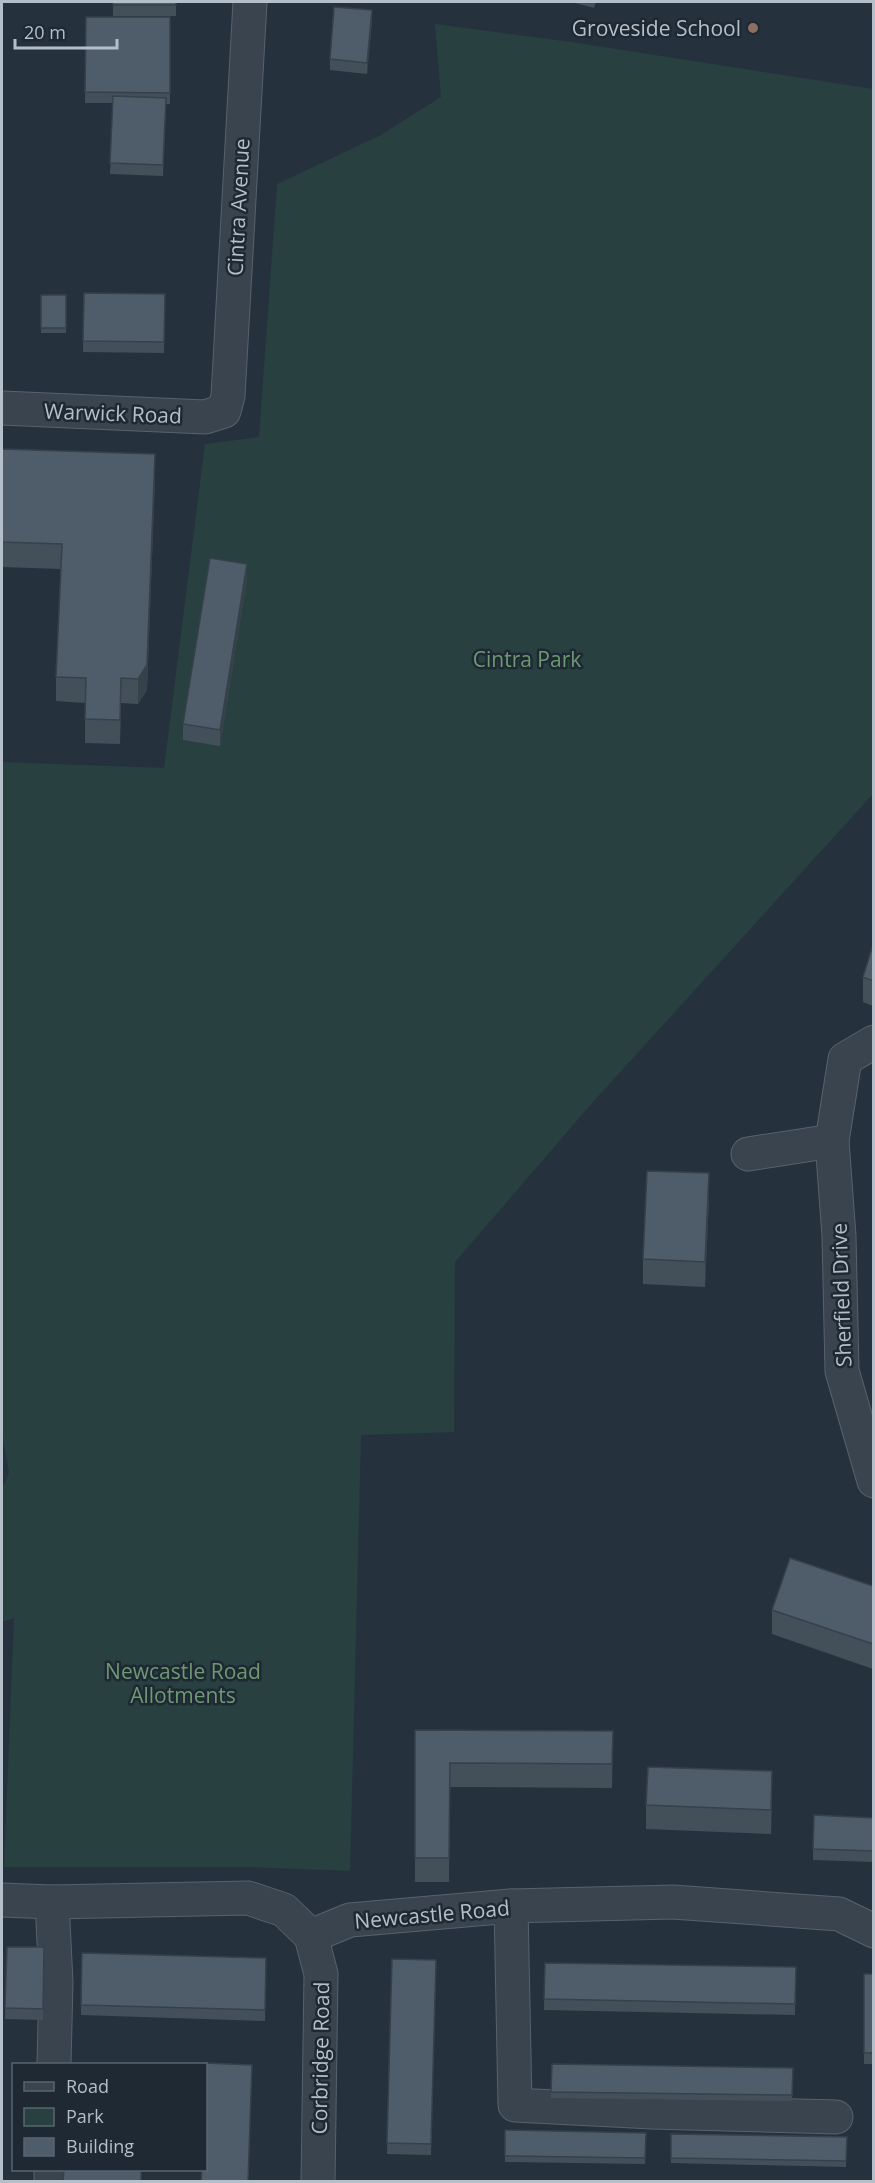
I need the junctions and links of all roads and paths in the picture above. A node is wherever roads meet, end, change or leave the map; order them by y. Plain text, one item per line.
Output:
1 (250, 2) edge
2 (2, 408) edge
3 (224, 411) joint
4 (873, 1042) edge
5 (832, 1141) junction
6 (748, 1154) dead end
7 (873, 1481) edge
8 (2, 1900) edge
9 (52, 1902) junction
10 (511, 1906) junction
11 (873, 1931) edge
12 (311, 1936) junction
13 (54, 2063) edge
14 (836, 2117) dead end
15 (318, 2181) edge

1 - 3 street, Cintra Avenue
2 - 3 street, Warwick Road
4 - 5 street, Sherfield Drive
5 - 6 street
5 - 7 street, Sherfield Drive
8 - 9 street
9 - 12 street
9 - 13 street
10 - 11 street, Newcastle Road
10 - 12 street, Newcastle Road
10 - 14 street
12 - 15 street, Corbridge Road

